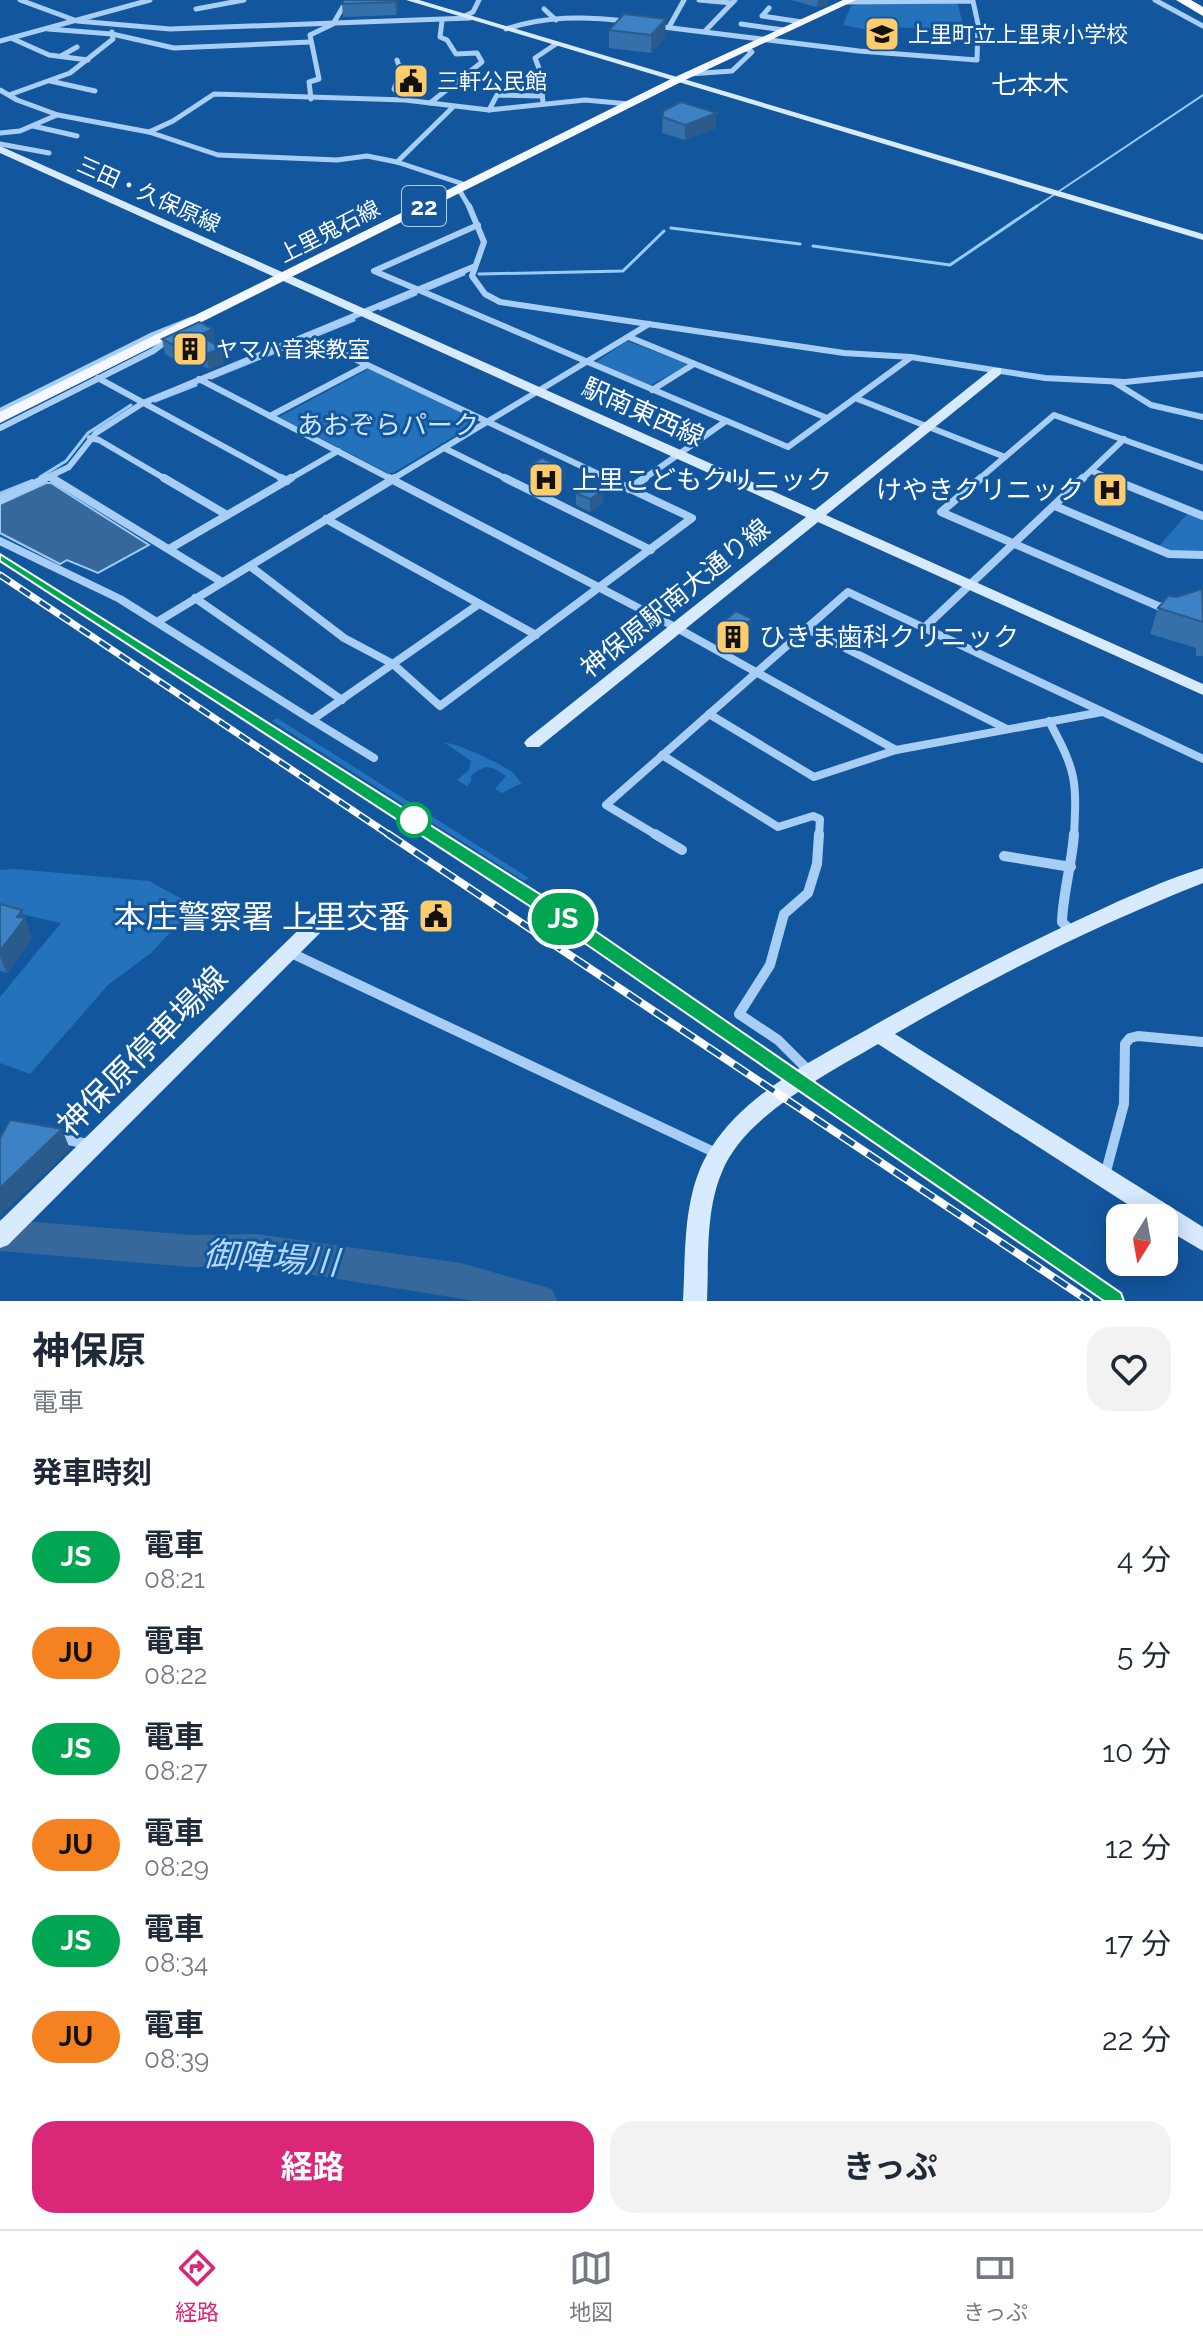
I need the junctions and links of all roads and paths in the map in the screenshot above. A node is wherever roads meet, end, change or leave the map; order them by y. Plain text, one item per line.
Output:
1 (20, 0) edge
2 (44, 0) edge
3 (150, 0) edge
4 (195, 0) edge
5 (244, 0) edge
6 (347, 0) edge
7 (410, 0) edge
8 (479, 0) edge
9 (684, 0) edge
10 (699, 0) edge
11 (1155, 0) edge
12 (1182, 0) edge
13 (1198, 0) edge
14 (849, 1) edge
15 (734, 2) edge
16 (1203, 3) edge
17 (31, 4) junction
18 (214, 6) junction
19 (769, 8) dead end
20 (196, 9) dead end
21 (544, 9) dead end
22 (1203, 12) edge
23 (708, 13) dead end
24 (722, 14) junction
25 (467, 17) junction
26 (556, 20) junction
27 (77, 21) junction
28 (442, 21) junction
29 (631, 22) edge
30 (802, 22) junction
31 (333, 24) junction
32 (741, 24) dead end
33 (654, 25) edge
34 (111, 26) junction
35 (1203, 26) edge
36 (669, 27) junction
37 (48, 29) junction
38 (506, 29) junction
39 (695, 30) junction
40 (784, 30) junction
41 (705, 31) junction
42 (112, 34) junction
43 (11, 38) junction
44 (763, 39) junction
45 (686, 40) dead end
46 (0, 41) edge
47 (310, 42) junction
48 (556, 44) junction
49 (77, 47) dead end
50 (60, 57) junction
51 (397, 60) dead end
52 (89, 61) junction
53 (683, 77) junction
54 (49, 81) junction
55 (0, 90) edge
56 (95, 91) dead end
57 (9, 95) junction
58 (311, 99) junction
59 (405, 100) junction
60 (542, 100) junction
61 (430, 103) junction
62 (629, 104) junction
63 (453, 107) junction
64 (489, 110) junction
65 (58, 115) junction
66 (32, 125) junction
67 (149, 132) junction
68 (0, 133) edge
69 (77, 136) dead end
70 (0, 146) edge
71 (49, 153) dead end
72 (397, 162) junction
73 (462, 186) junction
74 (478, 225) junction
75 (1203, 237) edge
76 (473, 267) junction
77 (282, 276) junction
78 (417, 290) junction
79 (363, 312) junction
80 (202, 317) junction
81 (650, 324) junction
82 (306, 336) junction
83 (629, 337) junction
84 (911, 357) junction
85 (587, 362) junction
86 (694, 364) junction
87 (367, 365) junction
88 (997, 371) junction
89 (1203, 374) edge
90 (98, 378) junction
91 (199, 379) junction
92 (1114, 382) junction
93 (652, 390) junction
94 (539, 391) junction
95 (855, 398) junction
96 (143, 403) junction
97 (0, 411) edge
98 (270, 416) junction
99 (1203, 417) edge
100 (0, 418) edge
101 (827, 418) junction
102 (726, 421) junction
103 (488, 422) junction
104 (927, 426) junction
105 (0, 428) edge
106 (90, 438) junction
107 (1124, 439) junction
108 (444, 448) junction
109 (338, 451) junction
110 (679, 454) junction
111 (1005, 457) junction
112 (1203, 468) edge
113 (1092, 471) junction
114 (50, 477) junction
115 (392, 479) junction
116 (287, 481) junction
117 (629, 489) junction
118 (0, 500) edge
119 (1055, 506) junction
120 (227, 515) junction
121 (816, 516) junction
122 (1203, 516) edge
123 (326, 519) junction
124 (0, 541) edge
125 (1013, 543) junction
126 (169, 549) junction
127 (651, 550) junction
128 (1203, 555) edge
129 (250, 566) junction
130 (222, 582) junction
131 (970, 585) junction
132 (600, 587) junction
133 (195, 598) junction
134 (479, 604) junction
135 (1173, 607) edge
136 (157, 622) junction
137 (677, 628) junction
138 (924, 628) junction
139 (807, 629) junction
140 (536, 635) junction
141 (393, 664) junction
142 (757, 672) junction
143 (1203, 690) edge
144 (342, 700) junction
145 (1103, 712) junction
146 (709, 714) junction
147 (312, 720) junction
148 (1049, 721) junction
149 (1008, 729) junction
150 (533, 743) dead end
151 (896, 750) junction
152 (662, 755) junction
153 (374, 758) dead end
154 (1203, 759) edge
155 (682, 850) dead end
156 (1004, 856) dead end
157 (1071, 867) junction
158 (1203, 875) edge
159 (330, 911) dead end
160 (1070, 930) junction
161 (288, 952) junction
162 (878, 1034) junction
163 (1203, 1042) edge
164 (812, 1074) junction
165 (46, 1136) edge
166 (93, 1145) junction
167 (719, 1154) junction
168 (1105, 1177) junction
169 (6, 1231) edge
170 (1203, 1240) edge
171 (695, 1301) edge

1 - 17 street
2 - 17 street
3 - 27 street
4 - 18 street
5 - 18 street
6 - 31 street
7 - 25 street
8 - 25 street
9 - 36 street
10 - 15 street
11 - 35 street
12 - 22 highway
13 - 16 highway
14 - 30 main road, 上里鬼石線 / 22
14 - 44 street
15 - 24 street
17 - 27 street
18 - 20 street
19 - 30 street
21 - 26 street
23 - 24 street
24 - 41 street
25 - 28 street
25 - 38 street
26 - 29 street
26 - 38 street
27 - 34 street
27 - 37 street
28 - 31 street
28 - 61 street
30 - 40 main road, 上里鬼石線 / 22
31 - 34 street
31 - 47 street
32 - 40 street
33 - 36 street
34 - 42 street
36 - 39 street
37 - 42 street
37 - 43 street
38 - 48 street
39 - 41 street
39 - 45 street
40 - 44 main road, 上里鬼石線 / 22
41 - 44 street
42 - 47 street
42 - 52 street
43 - 46 street
43 - 50 street
44 - 53 main road, 上里鬼石線 / 22
47 - 58 street
48 - 53 street
48 - 60 street
49 - 50 street
50 - 52 street
51 - 59 street
52 - 54 street
53 - 62 main road, 上里鬼石線 / 22
53 - 75 street
54 - 56 street
54 - 57 street
55 - 57 street
57 - 65 street
58 - 59 street
58 - 67 street
59 - 61 street
60 - 62 street
60 - 64 street
60 - 64 street
61 - 63 street
62 - 73 main road, 上里鬼石線 / 22
63 - 64 street
63 - 72 street
65 - 66 street
65 - 67 street
66 - 68 street
66 - 69 street
67 - 72 street
70 - 71 street
70 - 77 street, 三田・久保原線
72 - 73 street
73 - 74 street
73 - 77 main road, 上里鬼石線 / 22
74 - 76 street
74 - 78 street
76 - 78 street
76 - 81 street
77 - 79 street, 駅南東西線
77 - 80 main road, 上里鬼石線 / 22
78 - 79 street
78 - 85 street
79 - 82 street
79 - 94 street, 駅南東西線
80 - 90 street
80 - 97 street
80 - 100 main road, 上里鬼石線 / 22
81 - 83 street
81 - 84 street
82 - 87 street
82 - 91 street
83 - 85 street
83 - 86 street
84 - 88 street
84 - 95 street
85 - 93 street
85 - 94 street
86 - 93 street
86 - 101 street
87 - 98 street
87 - 103 street
88 - 92 street
88 - 104 street, 神保原駅南大通り線
89 - 92 street
90 - 96 street
90 - 105 street
91 - 96 street
91 - 98 street
92 - 99 street
93 - 102 street
94 - 103 street
94 - 110 street, 駅南東西線
95 - 101 street
95 - 104 street
96 - 106 street
96 - 116 street
98 - 109 street
101 - 102 street
102 - 110 street
103 - 108 street
103 - 117 street
104 - 111 street
104 - 121 street, 神保原駅南大通り線
106 - 114 street
106 - 120 street
107 - 111 street
107 - 112 street
107 - 113 street
108 - 115 street
108 - 127 street
109 - 115 street
109 - 116 street
110 - 117 street
110 - 121 street, 駅南東西線
111 - 125 street
113 - 119 street
113 - 122 street
114 - 118 street
114 - 126 street
115 - 123 street
115 - 132 street
116 - 120 street
117 - 127 street
119 - 125 street
119 - 128 street
120 - 126 street
121 - 131 street, 駅南東西線
121 - 137 street, 神保原駅南大通り線
123 - 129 street
123 - 134 street
124 - 136 street
125 - 131 street
125 - 135 street
126 - 130 street
127 - 132 street
129 - 130 street
129 - 141 street
130 - 133 street
131 - 138 street
131 - 143 street, 駅南東西線
132 - 137 street
132 - 140 street
133 - 136 street
133 - 144 street
134 - 140 street
134 - 141 street
136 - 147 street
137 - 142 street
137 - 150 street, 神保原駅南大通り線
138 - 139 street
138 - 145 street
139 - 142 street
139 - 149 street
140 - 141 street
141 - 144 street
142 - 146 street
142 - 151 street
144 - 147 street
145 - 148 street
145 - 154 street
146 - 151 street
146 - 152 street
147 - 153 street
148 - 149 street
148 - 157 street
149 - 151 street
152 - 155 street
152 - 164 street
156 - 157 street
157 - 160 street
158 - 160 street
159 - 161 street, 神保原停車場線
160 - 162 street
161 - 166 street, 神保原停車場線
161 - 167 street
162 - 164 street
162 - 168 street
163 - 168 street
164 - 167 street
165 - 166 street
166 - 169 street, 神保原停車場線
167 - 171 street
168 - 170 street

